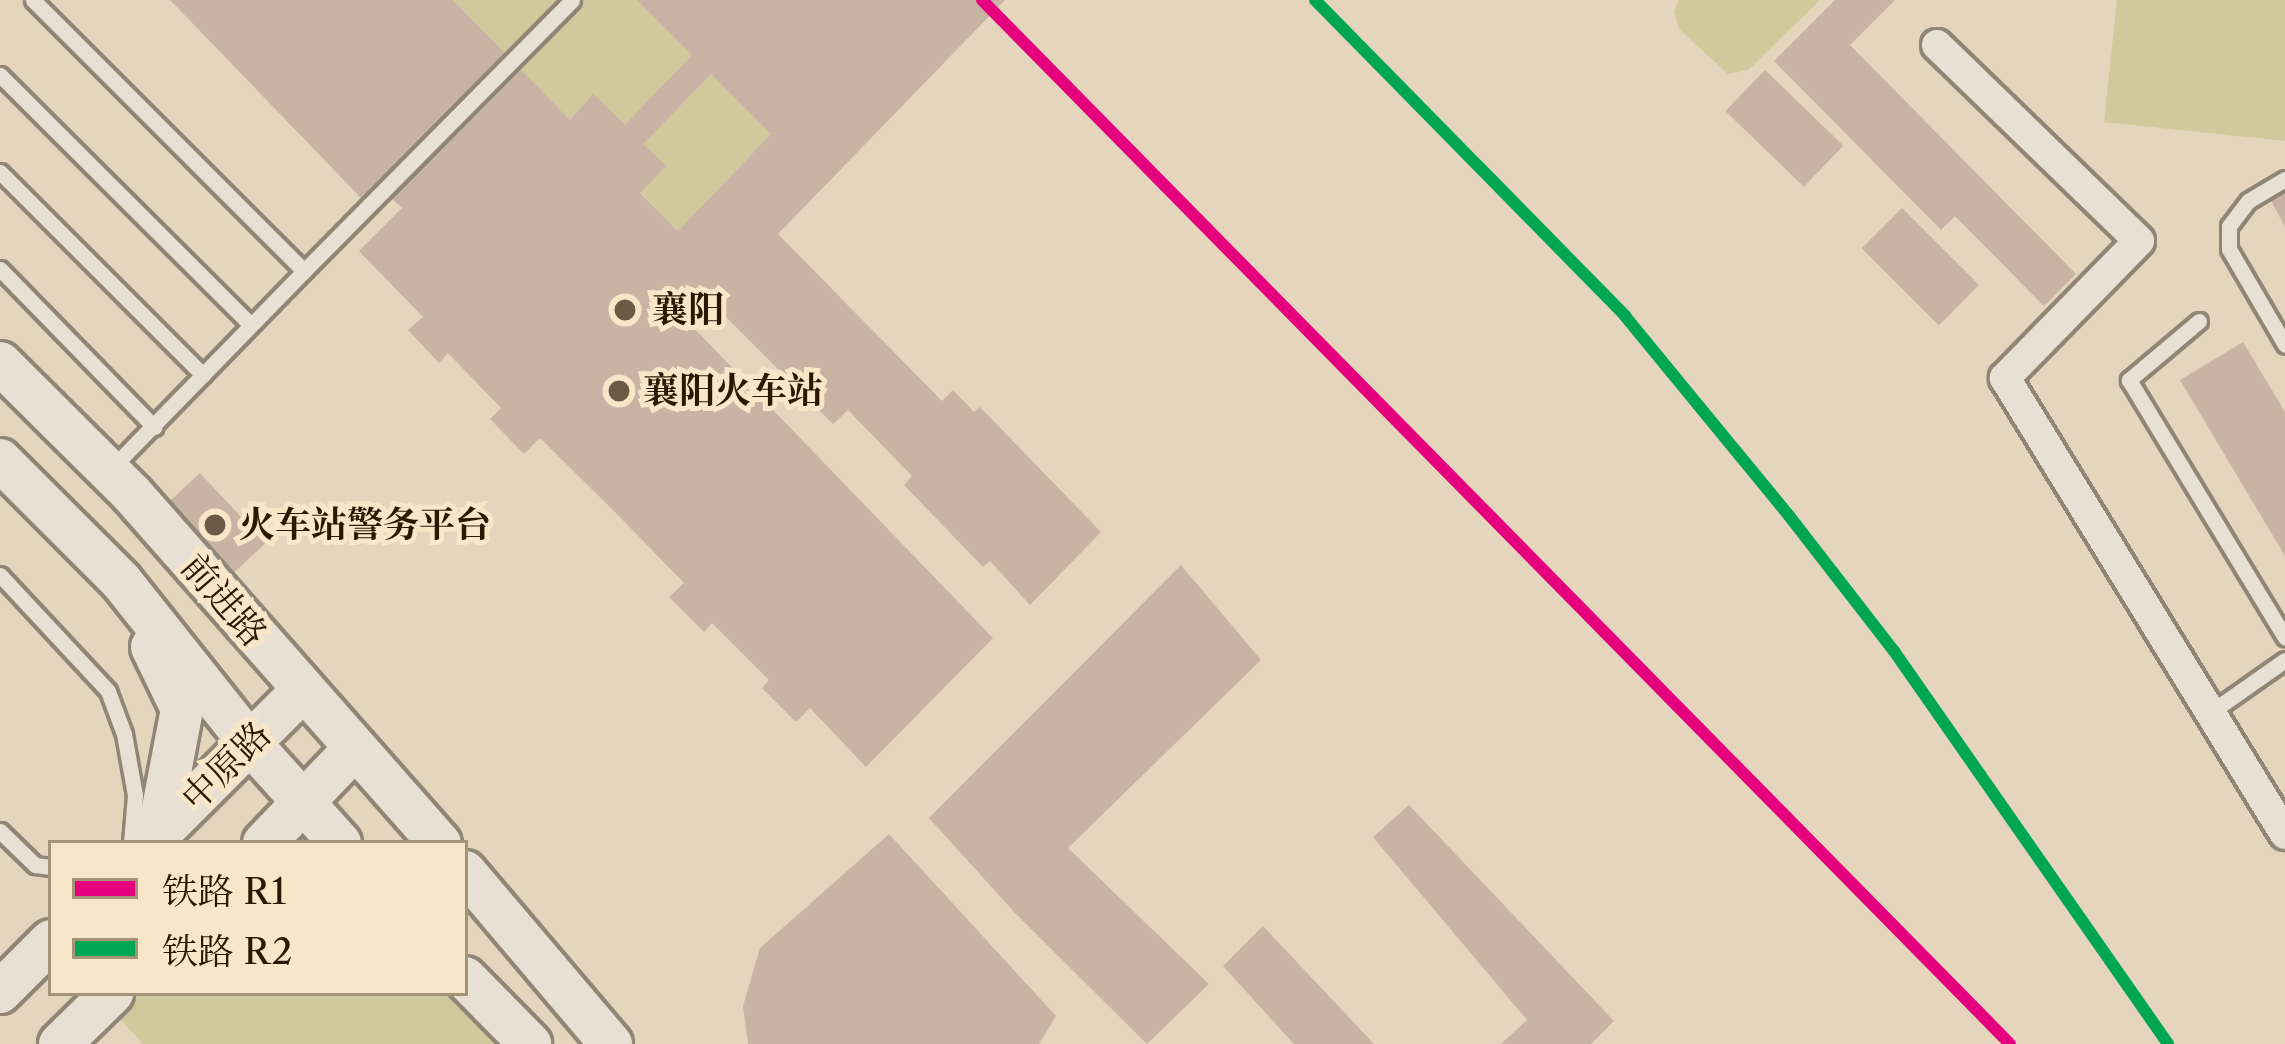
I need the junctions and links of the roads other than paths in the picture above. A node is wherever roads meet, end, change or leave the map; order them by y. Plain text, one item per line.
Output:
1 (33, 0) edge
2 (572, 0) edge
3 (1937, 45) dead end
4 (0, 75) edge
5 (0, 172) edge
6 (2285, 179) edge
7 (0, 269) edge
8 (304, 271) junction
9 (2199, 321) dead end
10 (250, 325) junction
11 (2285, 345) edge
12 (0, 363) edge
13 (203, 375) junction
14 (154, 427) junction
15 (0, 460) edge
16 (108, 471) junction
17 (0, 575) edge
18 (121, 581) junction
19 (2285, 638) edge
20 (2285, 660) edge
21 (303, 690) junction
22 (2211, 712) junction
23 (249, 742) junction
24 (354, 749) junction
25 (304, 804) junction
26 (0, 831) edge
27 (2285, 833) edge
28 (146, 840) edge
29 (267, 840) edge
30 (337, 840) edge
31 (437, 840) edge
32 (48, 867) edge
33 (468, 876) edge
34 (48, 944) edge
35 (473, 988) edge
36 (0, 992) edge
37 (109, 996) edge
38 (60, 1044) edge
39 (530, 1044) edge
40 (611, 1044) edge

1 - 8 lane
2 - 8 lane
3 - 22 street
4 - 10 lane
5 - 13 lane
6 - 11 lane
7 - 14 lane
8 - 10 lane
9 - 19 lane
10 - 13 lane
12 - 16 main road, 前进路
13 - 14 lane
14 - 16 lane
15 - 18 main road, 前进路
16 - 21 main road, 前进路
17 - 28 lane
18 - 23 main road, 前进路
18 - 28 main road
20 - 22 lane
21 - 23 main road, 中原路
21 - 24 main road, 前进路
22 - 27 street
23 - 25 main road, 前进路
23 - 28 main road, 中原路
24 - 25 main road
24 - 31 main road, 前进路
25 - 29 main road
25 - 30 main road, 前进路
26 - 32 lane
33 - 40 main road
34 - 36 main road
35 - 39 main road
37 - 38 main road

